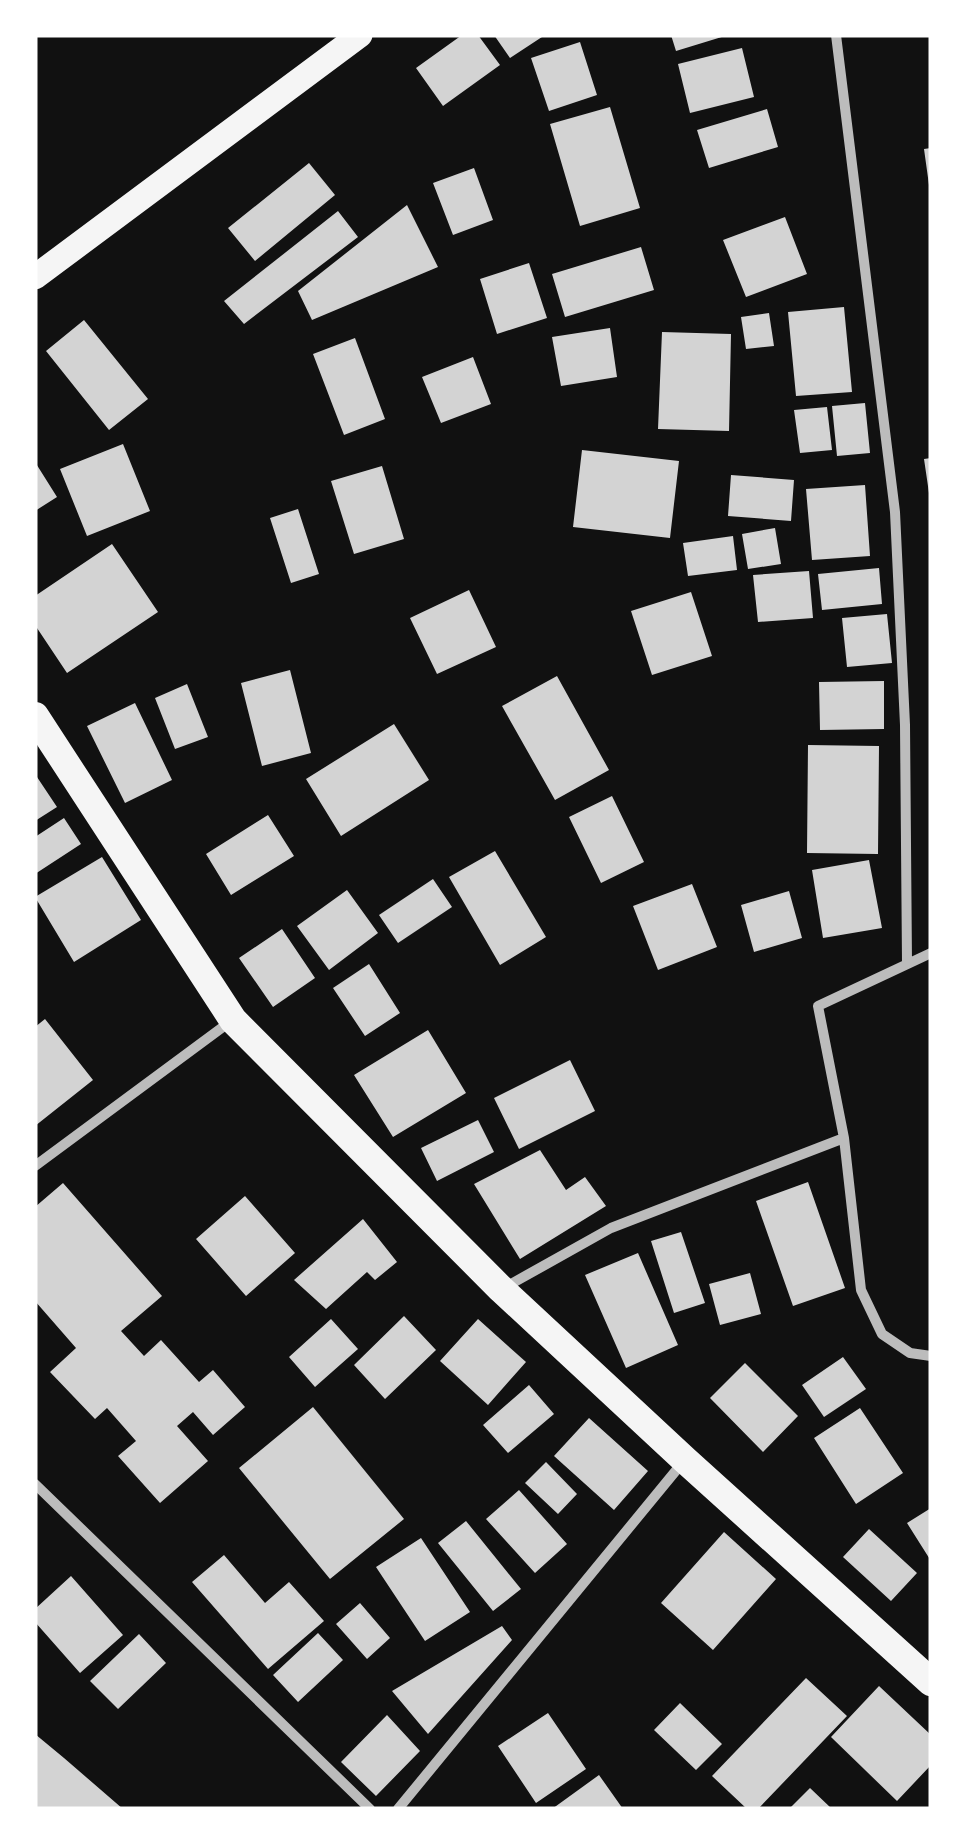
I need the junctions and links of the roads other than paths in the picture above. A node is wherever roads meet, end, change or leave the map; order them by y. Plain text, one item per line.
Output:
1 (360, 35) edge
2 (836, 35) edge
3 (35, 278) edge
4 (35, 716) edge
5 (931, 953) edge
6 (908, 963) junction
7 (232, 1020) junction
8 (844, 1138) junction
9 (35, 1166) edge
10 (501, 1289) junction
11 (931, 1356) edge
12 (684, 1460) junction
13 (35, 1484) edge
14 (931, 1682) edge
15 (370, 1809) edge
16 (398, 1809) edge

1 - 3 main road
2 - 6 street
4 - 7 highway
5 - 6 street
6 - 8 street
7 - 9 street
7 - 10 highway
8 - 10 street
8 - 11 street
10 - 12 highway
12 - 14 highway
12 - 16 street
13 - 15 street

